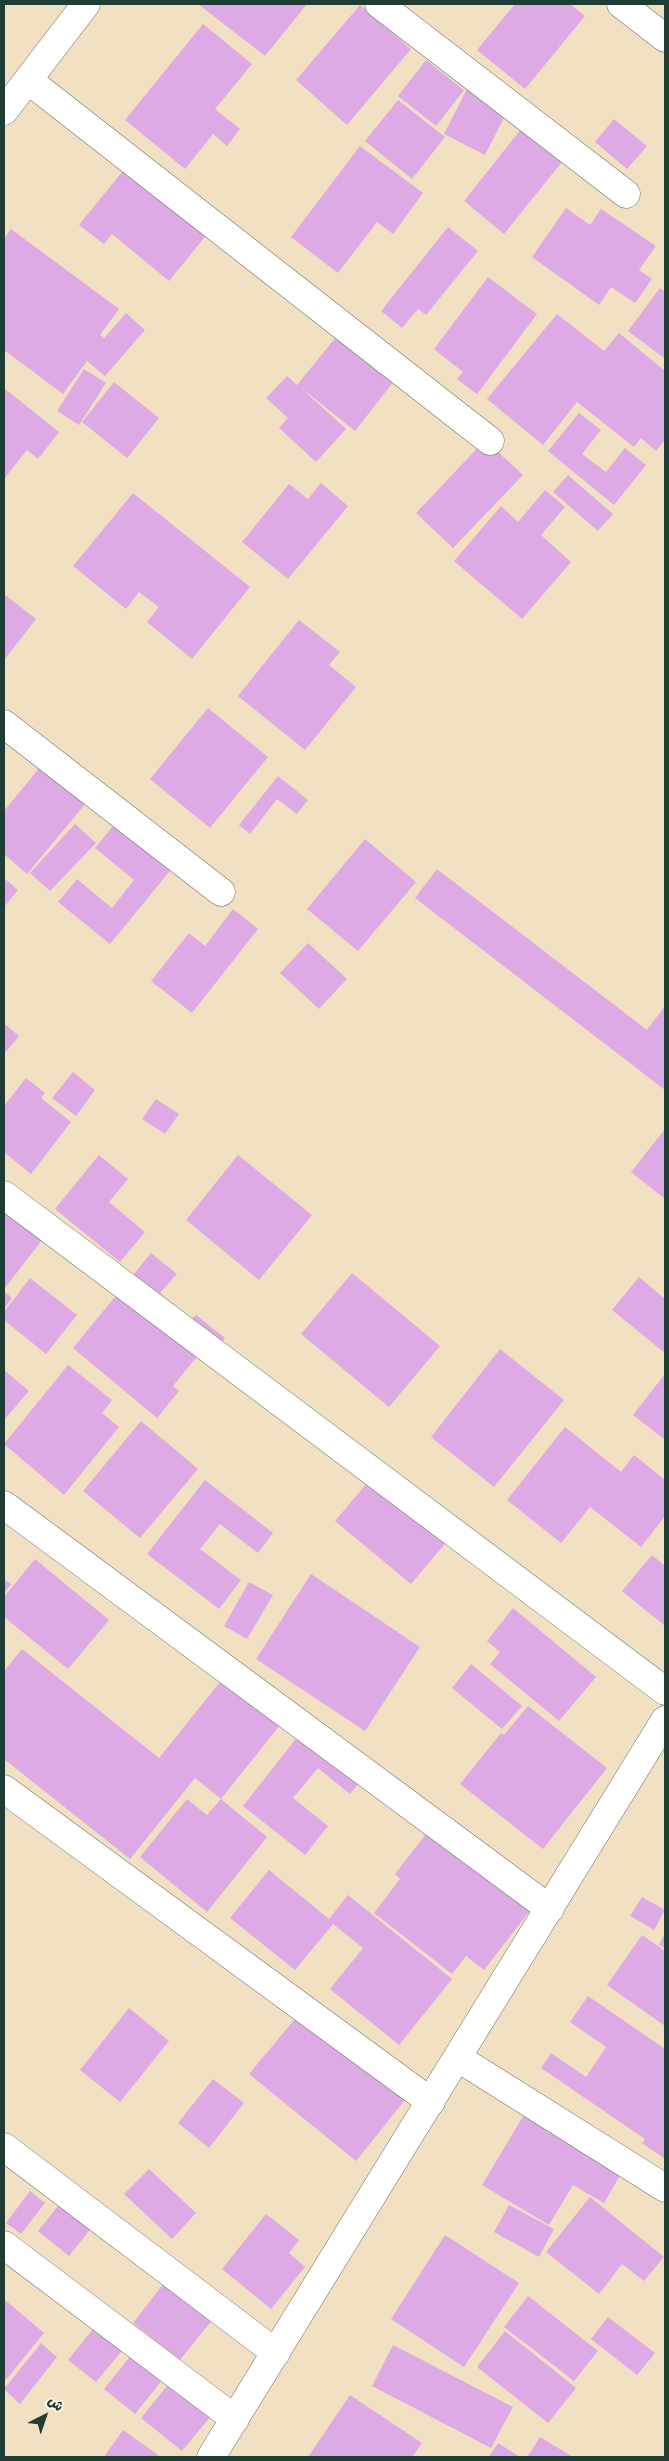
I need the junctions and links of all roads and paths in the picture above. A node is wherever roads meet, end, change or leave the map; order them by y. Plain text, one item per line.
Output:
1 (86, 4) edge
2 (379, 4) edge
3 (621, 4) edge
4 (665, 38) edge
5 (28, 80) junction
6 (4, 111) edge
7 (626, 194) dead end
8 (490, 441) dead end
9 (4, 724) edge
10 (221, 892) dead end
11 (4, 1195) edge
12 (4, 1505) edge
13 (665, 1692) edge
14 (665, 1720) edge
15 (4, 1789) edge
16 (550, 1909) junction
17 (458, 2058) junction
18 (431, 2102) junction
19 (4, 2147) edge
20 (665, 2188) edge
21 (4, 2246) edge
22 (276, 2353) junction
23 (235, 2419) junction
24 (211, 2457) edge

1 - 5 street
2 - 7 street
3 - 4 street
5 - 6 street
5 - 8 street
9 - 10 street
11 - 13 street
12 - 16 street
14 - 16 street
15 - 18 street
16 - 17 street
17 - 18 street
17 - 20 street
18 - 22 street
19 - 22 street
21 - 23 street
22 - 23 street
23 - 24 street

